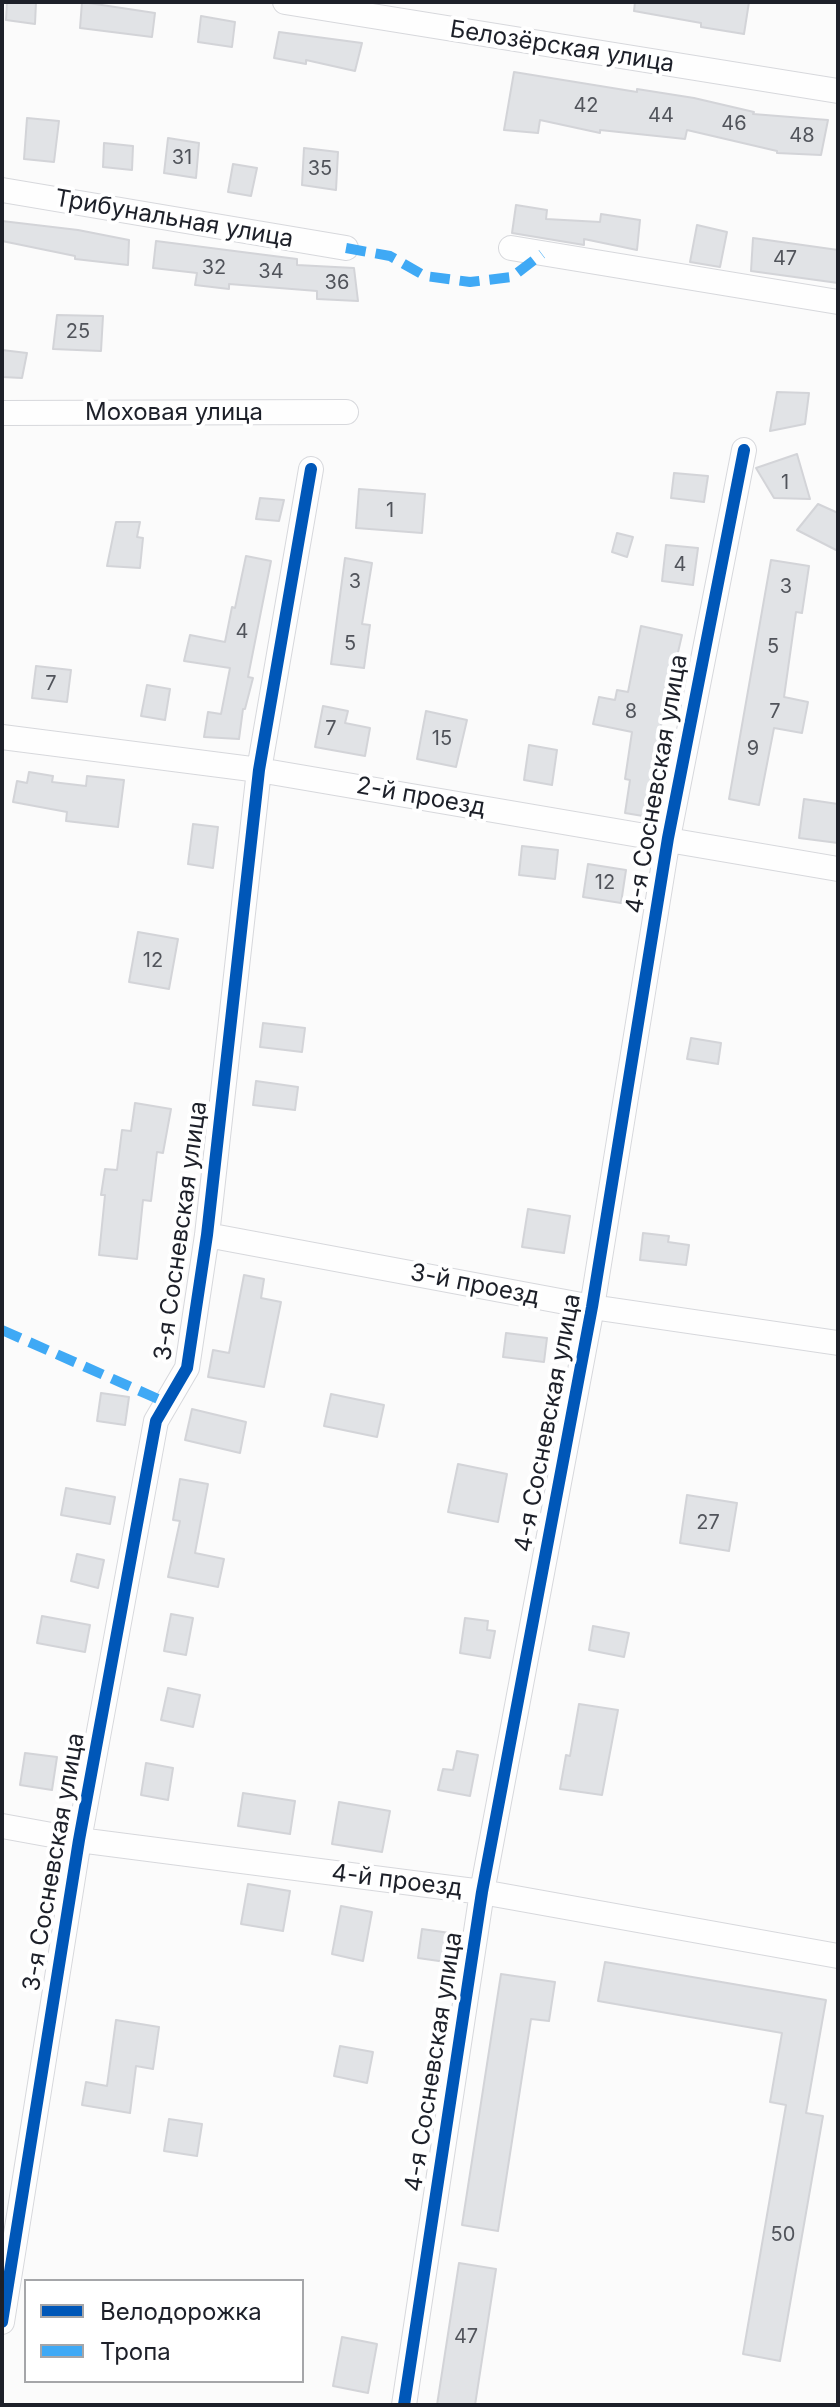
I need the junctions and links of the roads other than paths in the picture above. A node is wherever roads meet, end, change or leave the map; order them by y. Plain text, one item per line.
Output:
1 (285, 2) edge
2 (838, 91) edge
3 (2, 190) edge
4 (346, 248) dead end
5 (511, 248) dead end
6 (838, 302) edge
7 (346, 412) dead end
8 (2, 413) edge
9 (744, 450) dead end
10 (311, 469) dead end
11 (2, 737) edge
12 (259, 770) junction
13 (668, 838) junction
14 (838, 869) edge
15 (207, 1235) junction
16 (592, 1307) junction
17 (838, 1343) edge
18 (2, 1826) edge
19 (79, 1840) junction
20 (482, 1892) junction
21 (838, 1956) edge
22 (2, 2322) edge
23 (404, 2405) edge

1 - 2 street, Белозёрская улица
3 - 4 street, Трибунальная улица
5 - 6 street
7 - 8 street, Моховая улица
9 - 13 street, 4-я Сосневская улица
10 - 12 street, 3-я Сосневская улица
11 - 12 street, 2-й проезд
12 - 13 street, 2-й проезд
12 - 15 street, 3-я Сосневская улица
13 - 14 street, 2-й проезд
13 - 16 street, 4-я Сосневская улица
15 - 16 street, 3-й проезд
15 - 19 street, 3-я Сосневская улица
16 - 17 street, 3-й проезд
16 - 20 street, 4-я Сосневская улица
18 - 19 street, 4-й проезд
19 - 20 street, 4-й проезд
19 - 22 street, 3-я Сосневская улица
20 - 21 street, 4-й проезд
20 - 23 street, 4-я Сосневская улица

